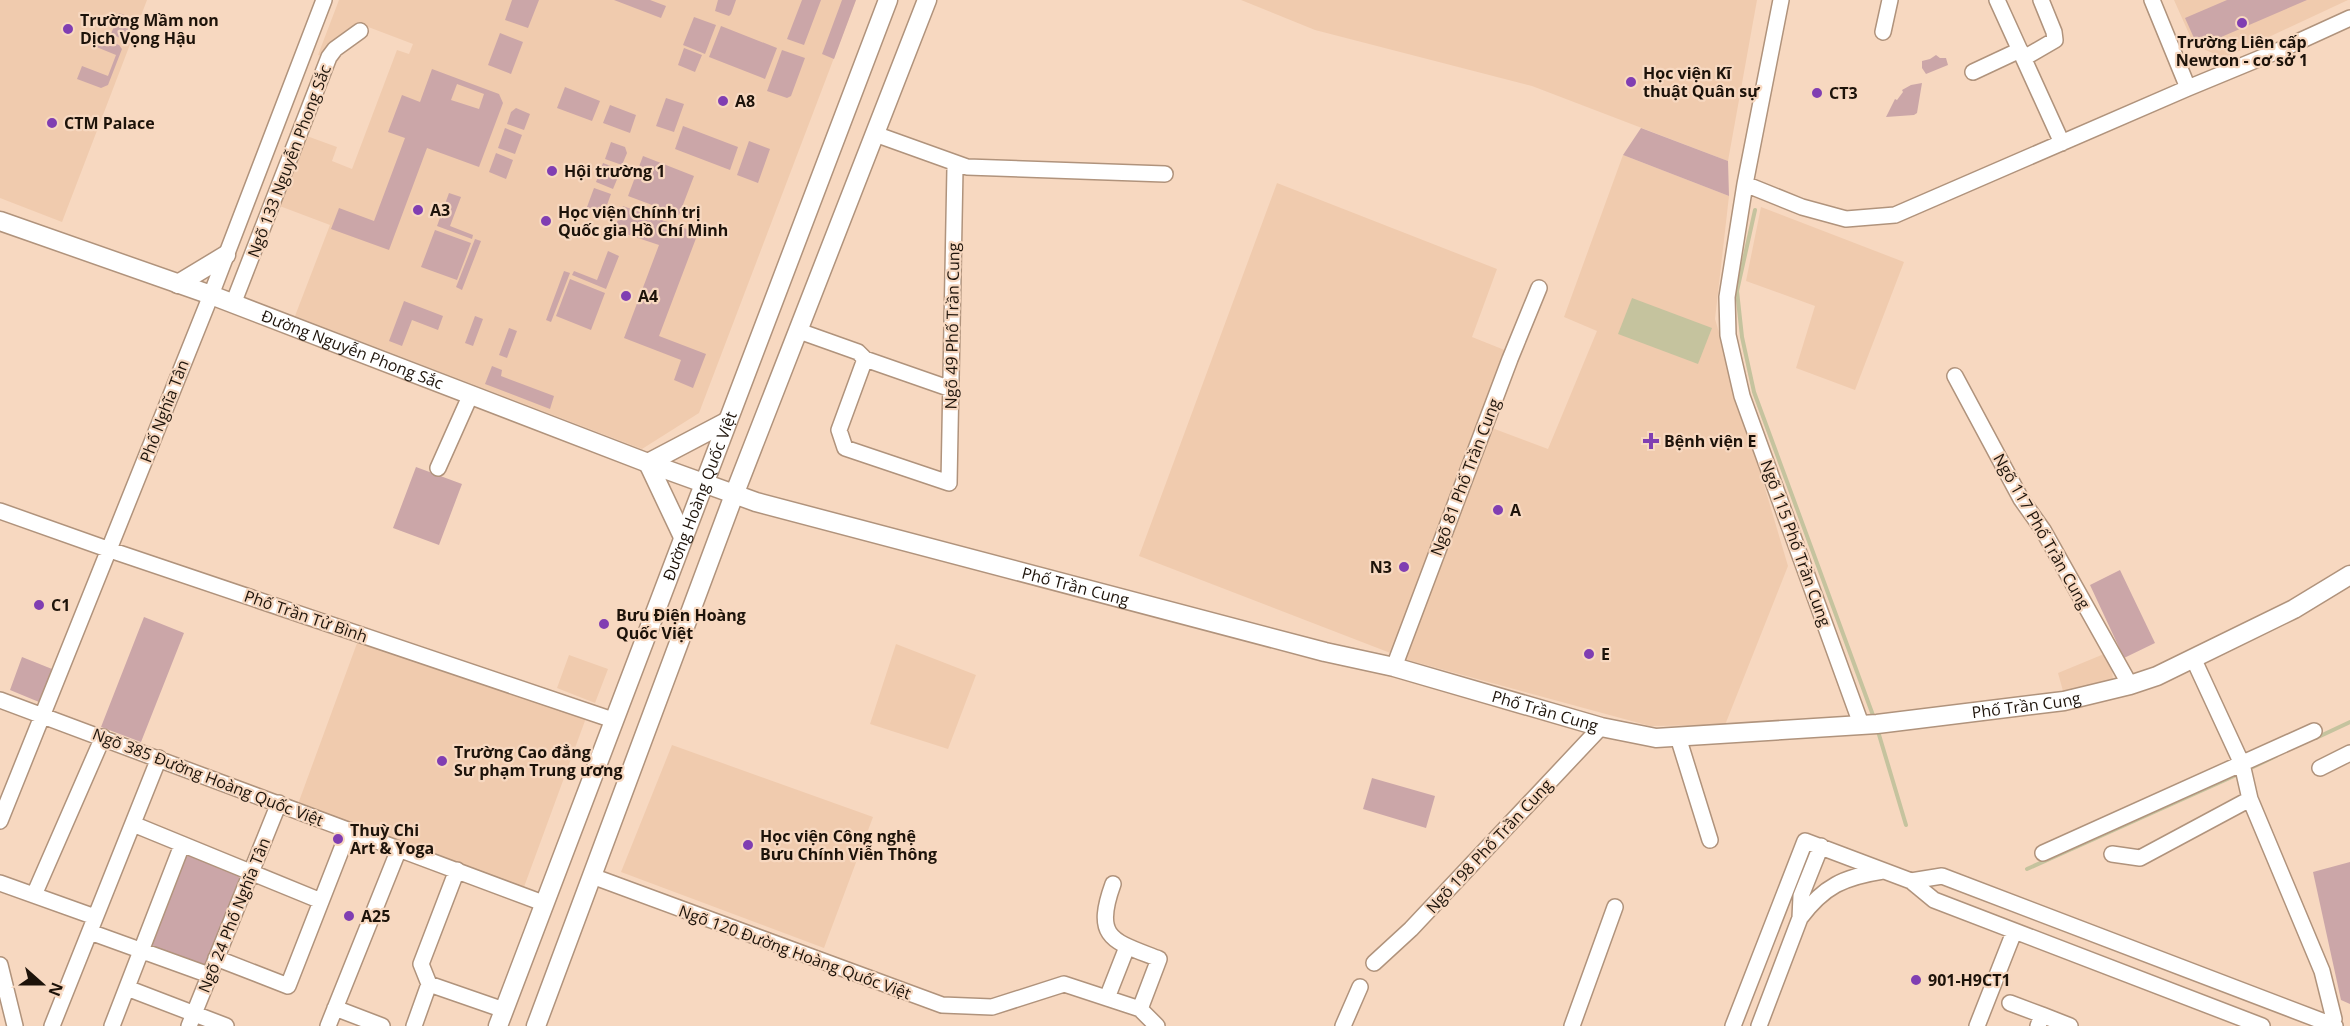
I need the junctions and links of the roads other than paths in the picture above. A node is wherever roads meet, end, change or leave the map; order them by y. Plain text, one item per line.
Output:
1 (324, 0) edge
2 (888, 0) edge
3 (927, 0) edge
4 (1780, 0) edge
5 (1890, 0) edge
6 (1997, 0) edge
7 (2041, 0) edge
8 (2152, 0) edge
9 (2350, 18) edge
10 (360, 31) dead end
11 (1883, 32) dead end
12 (2022, 54) junction
13 (1973, 72) dead end
14 (2187, 87) junction
15 (875, 134) junction
16 (2062, 143) junction
17 (955, 168) dead end
18 (1165, 174) dead end
19 (1745, 184) junction
20 (0, 221) edge
21 (226, 255) junction
22 (178, 284) junction
23 (1539, 288) dead end
24 (211, 295) junction
25 (233, 304) junction
26 (799, 331) junction
27 (865, 359) junction
28 (1955, 376) dead end
29 (951, 389) junction
30 (471, 394) junction
31 (726, 422) junction
32 (648, 463) junction
33 (438, 468) dead end
34 (703, 483) junction
35 (734, 495) junction
36 (0, 511) edge
37 (682, 537) junction
38 (110, 550) junction
39 (2350, 575) edge
40 (2193, 658) junction
41 (1394, 666) junction
42 (2130, 685) junction
43 (0, 700) edge
44 (42, 714) junction
45 (613, 720) junction
46 (1868, 724) junction
47 (1601, 727) junction
48 (2314, 731) dead end
49 (103, 737) junction
50 (1678, 737) junction
51 (2350, 753) edge
52 (159, 758) junction
53 (2241, 764) junction
54 (2320, 768) dead end
55 (2250, 799) junction
56 (279, 803) junction
57 (0, 821) edge
58 (133, 824) junction
59 (349, 830) junction
60 (1710, 840) dead end
61 (182, 844) junction
62 (1821, 846) junction
63 (399, 849) junction
64 (2043, 853) dead end
65 (2112, 854) dead end
66 (457, 870) junction
67 (1886, 870) junction
68 (250, 873) junction
69 (592, 876) junction
70 (1911, 881) junction
71 (0, 883) edge
72 (1113, 884) dead end
73 (34, 895) junction
74 (321, 901) junction
75 (543, 903) junction
76 (1615, 907) dead end
77 (1800, 918) junction
78 (93, 924) junction
79 (2014, 932) junction
80 (1127, 947) junction
81 (141, 950) junction
82 (216, 958) junction
83 (1374, 963) dead end
84 (0, 965) edge
85 (209, 975) junction
86 (429, 984) junction
87 (1360, 987) dead end
88 (127, 988) junction
89 (1107, 998) junction
90 (2267, 1001) junction
91 (2010, 1003) dead end
92 (335, 1008) junction
93 (1140, 1009) junction
94 (501, 1018) edge
95 (191, 1020) edge
96 (2040, 1021) edge
97 (2334, 1023) edge
98 (15, 1026) edge
99 (52, 1026) edge
100 (112, 1026) edge
101 (226, 1026) edge
102 (328, 1026) edge
103 (382, 1026) edge
104 (414, 1026) edge
105 (536, 1026) edge
106 (1157, 1026) edge
107 (1343, 1026) edge
108 (1572, 1026) edge
109 (1733, 1026) edge
110 (1759, 1026) edge
111 (1977, 1026) edge
112 (2070, 1026) edge
113 (2260, 1026) edge

1 - 21 street, Phố Nghĩa Tân
2 - 31 main road, Đường Hoàng Quốc Việt
3 - 15 main road, Đường Hoàng Quốc Việt
4 - 19 street, Ngõ 115 Phố Trần Cung
5 - 11 street
6 - 12 street
7 - 12 street
8 - 14 street
9 - 14 street
10 - 25 street, Ngõ 133 Nguyễn Phong Sắc
12 - 13 street
12 - 16 street
14 - 16 street
15 - 18 street
15 - 26 main road, Đường Hoàng Quốc Việt
16 - 19 street
17 - 29 street, Ngõ 49 Phố Trần Cung
19 - 46 street, Ngõ 115 Phố Trần Cung
20 - 22 main road, Đường Nguyễn Phong Sắc
21 - 22 main road
21 - 24 street, Phố Nghĩa Tân
22 - 24 main road, Đường Nguyễn Phong Sắc
23 - 41 street, Ngõ 81 Phố Trần Cung
24 - 25 main road, Đường Nguyễn Phong Sắc
24 - 38 street, Phố Nghĩa Tân
25 - 30 main road, Đường Nguyễn Phong Sắc
26 - 27 street
26 - 35 main road, Đường Hoàng Quốc Việt
27 - 29 street
27 - 29 street, Ngõ 49 Phố Trần Cung
28 - 42 street, Ngõ 117 Phố Trần Cung
30 - 32 main road, Đường Nguyễn Phong Sắc
30 - 33 street
31 - 32 main road
31 - 34 main road, Đường Hoàng Quốc Việt
32 - 34 main road, Đường Nguyễn Phong Sắc
32 - 37 main road
34 - 35 main road, Phố Trần Cung
34 - 37 main road, Đường Hoàng Quốc Việt
35 - 41 main road, Phố Trần Cung
35 - 69 main road, Đường Hoàng Quốc Việt
36 - 38 street, Phố Trần Tử Bình
37 - 45 main road, Đường Hoàng Quốc Việt
38 - 44 street, Phố Nghĩa Tân
38 - 45 street, Phố Trần Tử Bình
39 - 40 main road, Phố Trần Cung
40 - 42 main road, Phố Trần Cung
40 - 53 street
41 - 47 main road, Phố Trần Cung
42 - 46 main road, Phố Trần Cung
43 - 44 street, Ngõ 385 Đường Hoàng Quốc Việt
44 - 49 street, Ngõ 385 Đường Hoàng Quốc Việt
44 - 57 street, Phố Nghĩa Tân
45 - 75 main road, Đường Hoàng Quốc Việt
46 - 50 main road, Phố Trần Cung
47 - 50 main road, Phố Trần Cung
47 - 83 street, Ngõ 198 Phố Trần Cung
48 - 53 street
49 - 52 street, Ngõ 385 Đường Hoàng Quốc Việt
49 - 73 street
50 - 60 street
51 - 54 street
52 - 56 street, Ngõ 385 Đường Hoàng Quốc Việt
52 - 58 street
53 - 55 street
53 - 64 street
55 - 65 street
55 - 97 street
56 - 59 street, Ngõ 385 Đường Hoàng Quốc Việt
56 - 68 street, Ngõ 24 Phố Nghĩa Tân
58 - 61 street
58 - 78 street
59 - 63 street, Ngõ 385 Đường Hoàng Quốc Việt
59 - 74 street
61 - 68 street
61 - 81 street
62 - 67 street
62 - 77 street
62 - 109 street
63 - 66 street, Ngõ 385 Đường Hoàng Quốc Việt
63 - 92 street
66 - 75 street, Ngõ 385 Đường Hoàng Quốc Việt
66 - 86 street
67 - 70 street
67 - 77 street
68 - 74 street
68 - 82 street, Ngõ 24 Phố Nghĩa Tân
69 - 89 street, Ngõ 120 Đường Hoàng Quốc Việt
69 - 105 main road, Đường Hoàng Quốc Việt
70 - 79 street
70 - 90 street
71 - 73 street
72 - 80 street
73 - 78 street
74 - 82 street
75 - 94 main road, Đường Hoàng Quốc Việt
76 - 108 street
77 - 110 street
78 - 81 street
78 - 99 street
79 - 111 street
79 - 113 street
80 - 89 street
80 - 93 street
81 - 85 street
81 - 88 street
82 - 85 street, Ngõ 24 Phố Nghĩa Tân
84 - 98 street
85 - 95 street, Ngõ 24 Phố Nghĩa Tân
86 - 94 street
86 - 104 street
87 - 107 street
88 - 95 street
88 - 100 street
89 - 93 street, Ngõ 120 Đường Hoàng Quốc Việt
90 - 97 street
90 - 113 street
91 - 96 street
92 - 102 street
92 - 103 street
93 - 106 street
95 - 101 street
96 - 112 street

